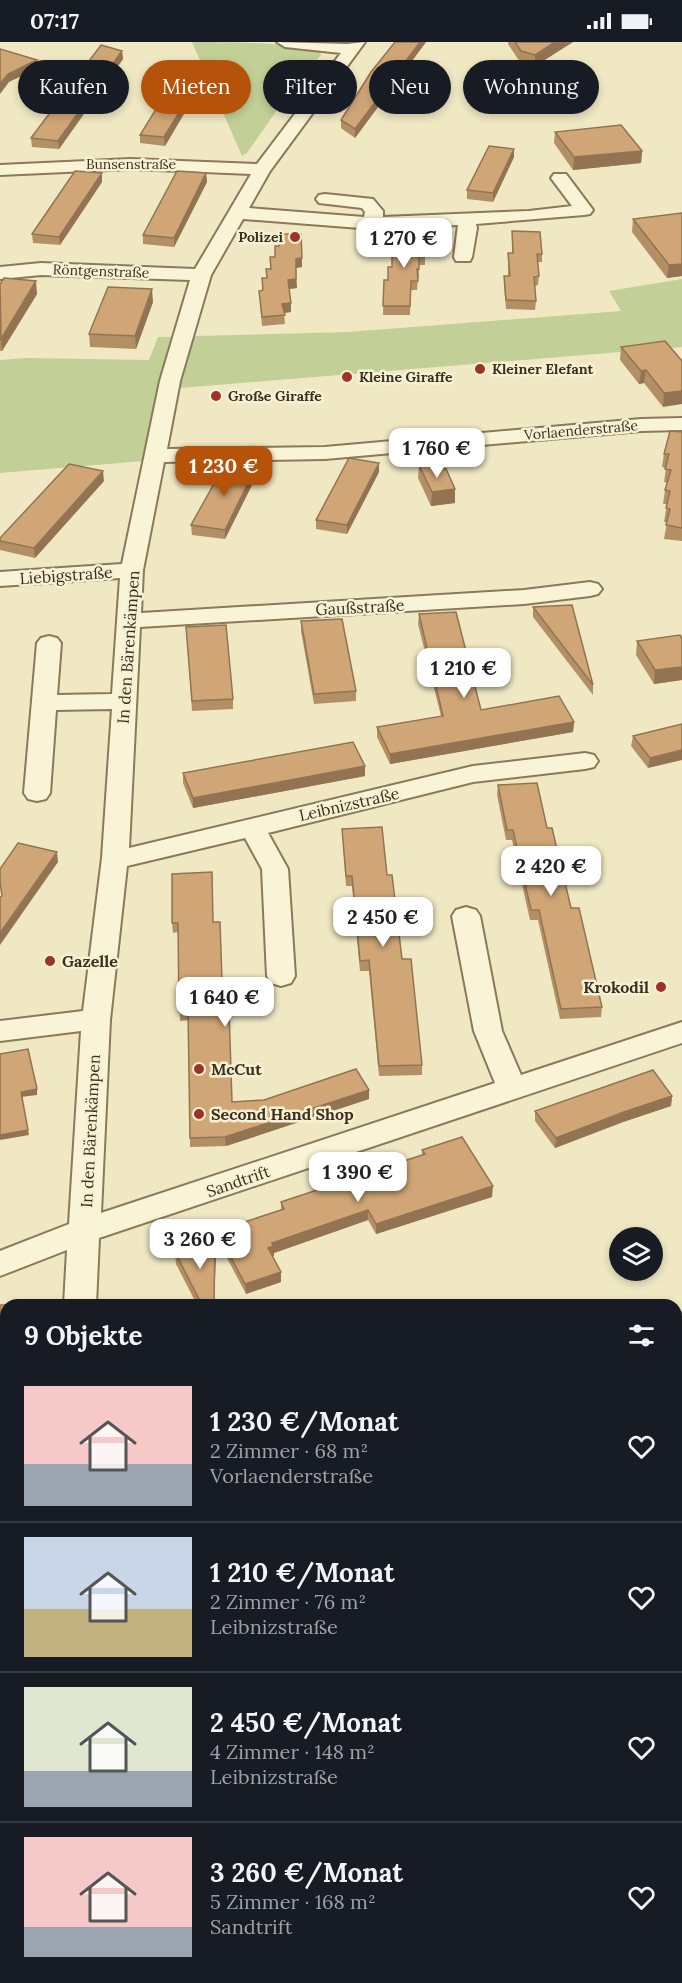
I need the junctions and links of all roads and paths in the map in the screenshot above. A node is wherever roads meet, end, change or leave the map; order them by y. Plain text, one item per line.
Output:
1 (285, 42) edge
2 (353, 46) edge
3 (0, 170) edge
4 (262, 170) junction
5 (560, 178) dead end
6 (325, 199) dead end
7 (237, 213) junction
8 (465, 219) junction
9 (373, 223) junction
10 (464, 257) dead end
11 (0, 273) edge
12 (201, 275) junction
13 (682, 424) edge
14 (157, 456) junction
15 (132, 570) junction
16 (0, 579) edge
17 (590, 590) dead end
18 (129, 621) junction
19 (49, 643) dead end
20 (124, 701) junction
21 (44, 702) junction
22 (585, 761) dead end
23 (37, 793) dead end
24 (252, 827) junction
25 (115, 858) junction
26 (466, 916) dead end
27 (281, 976) dead end
28 (96, 1020) junction
29 (0, 1031) edge
30 (682, 1032) edge
31 (512, 1089) junction
32 (84, 1231) junction
33 (0, 1264) edge
34 (80, 1299) edge

1 - 2 street
2 - 4 street, In den Bärenkämpen
3 - 4 street, Bunsenstraße
4 - 7 street, In den Bärenkämpen
5 - 8 street
6 - 9 street
7 - 9 street
7 - 12 street, In den Bärenkämpen
8 - 9 street
8 - 10 street
11 - 12 street, Röntgenstraße
12 - 14 street, In den Bärenkämpen
13 - 14 street, Vorlaenderstraße
14 - 15 street, In den Bärenkämpen
15 - 16 street, Liebigstraße
15 - 18 street, In den Bärenkämpen
17 - 18 street, Gaußstraße
18 - 20 street, In den Bärenkämpen
19 - 21 street
20 - 21 street
20 - 25 street, In den Bärenkämpen
21 - 23 street
22 - 24 street, Leibnizstraße
24 - 25 street, Leibnizstraße
24 - 27 street
25 - 28 street, In den Bärenkämpen
26 - 31 street
28 - 29 street
28 - 32 street, In den Bärenkämpen
30 - 31 street, Sandtrift
31 - 32 street, Sandtrift
32 - 33 street, Sandtrift
32 - 34 street, In den Bärenkämpen

